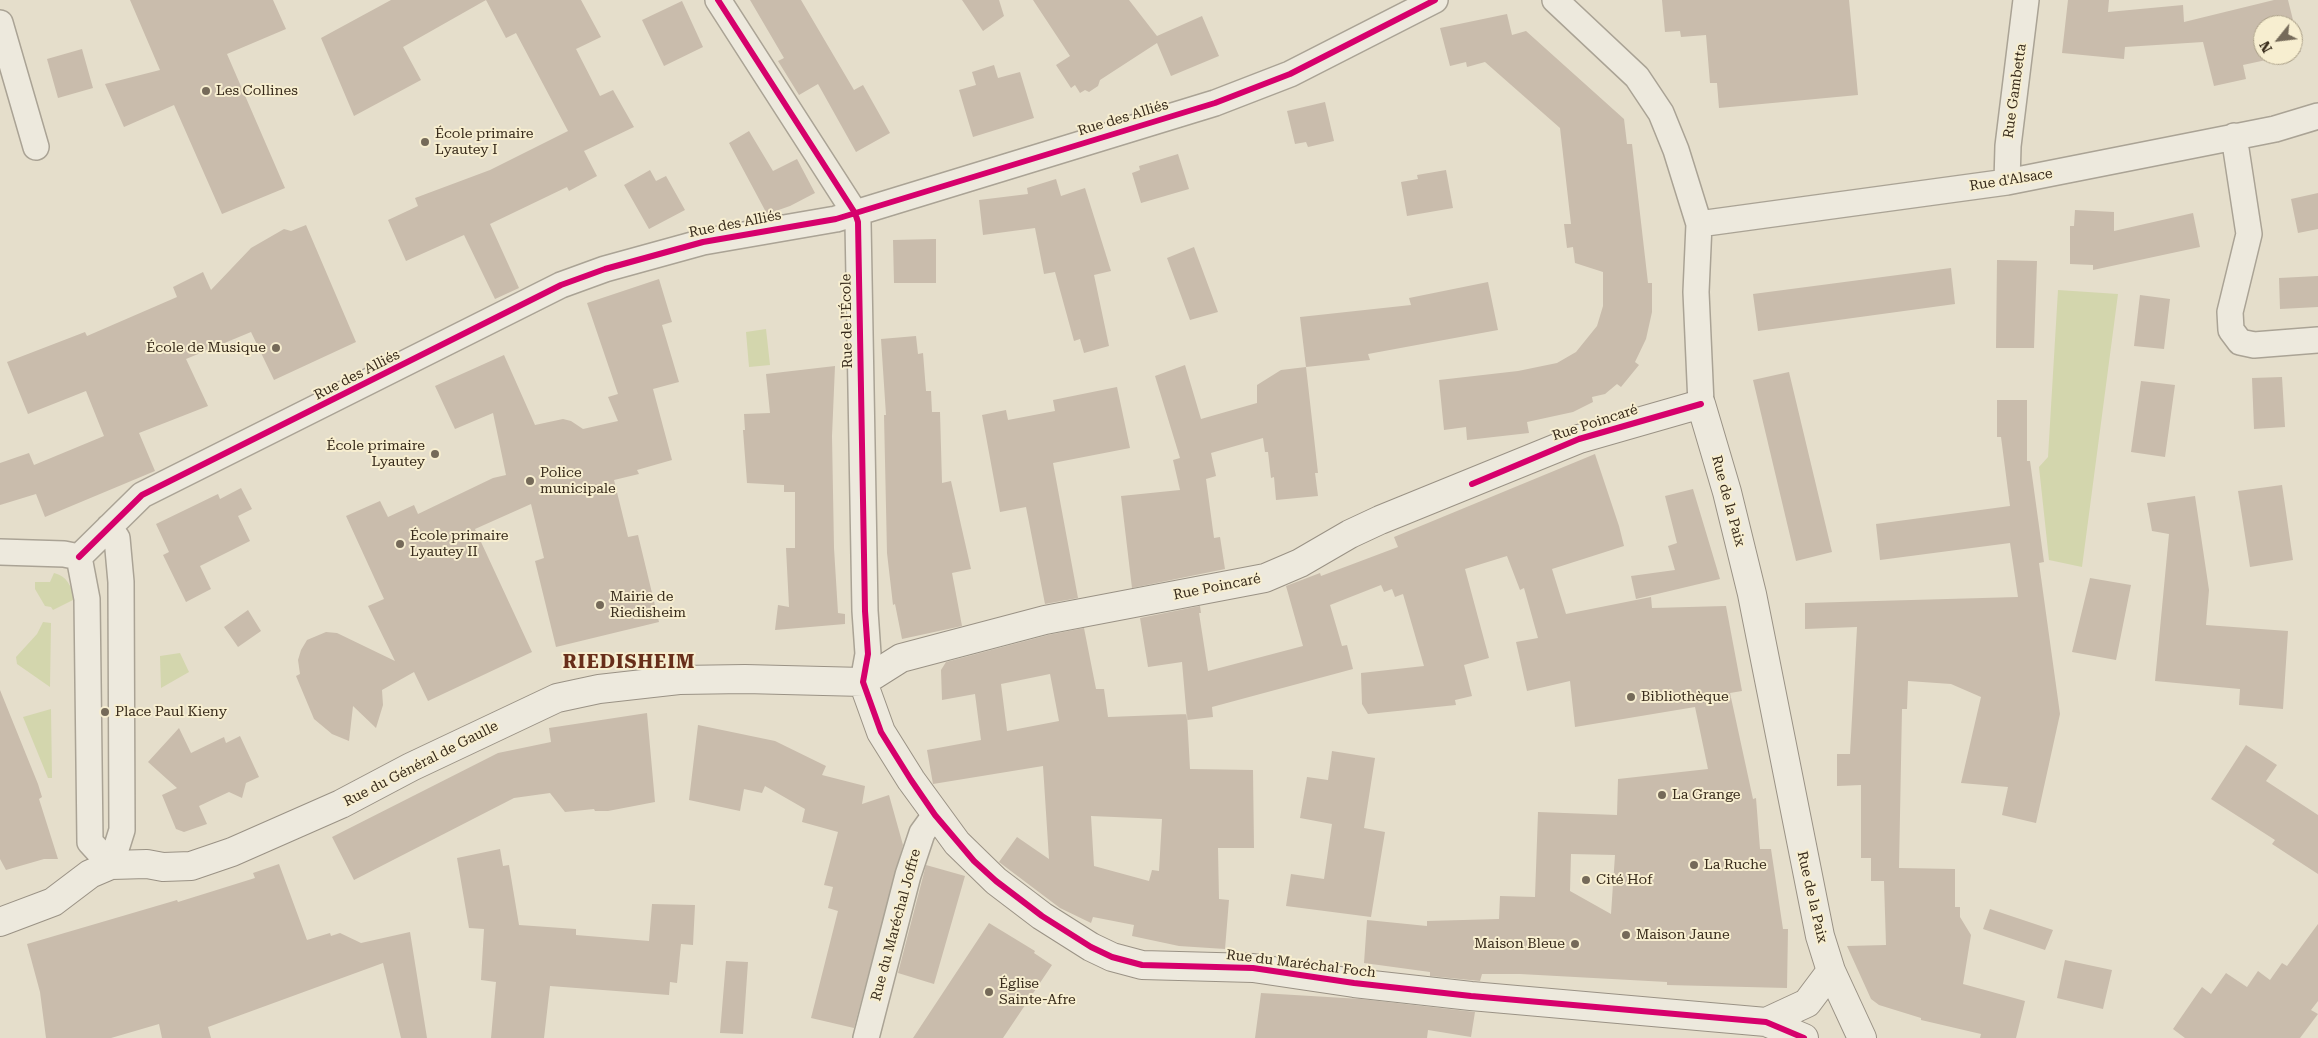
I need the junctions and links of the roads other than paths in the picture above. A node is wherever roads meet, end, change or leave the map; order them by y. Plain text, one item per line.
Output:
1 (718, 0) edge
2 (1435, 0) edge
3 (1555, 0) edge
4 (2026, 0) edge
5 (0, 22) edge
6 (2318, 116) edge
7 (2234, 136) junction
8 (36, 147) dead end
9 (2007, 182) junction
10 (855, 213) junction
11 (1699, 224) junction
12 (2318, 340) edge
13 (1701, 404) junction
14 (109, 527) junction
15 (0, 552) edge
16 (79, 557) junction
17 (863, 682) junction
18 (935, 815) junction
19 (111, 865) junction
20 (0, 922) edge
21 (1831, 972) junction
22 (1766, 1022) junction
23 (866, 1038) edge
24 (1804, 1038) edge
25 (1862, 1038) edge

1 - 10 street, Rue de l'École
2 - 10 street, Rue des Alliés
3 - 11 street, Rue de la Paix
4 - 9 street, Rue Gambetta
5 - 8 street
6 - 7 street, Rue d'Alsace
7 - 9 street, Rue d'Alsace
7 - 12 street
9 - 11 street, Rue d'Alsace
10 - 14 street, Rue des Alliés
10 - 17 street, Rue de l'École
11 - 13 street, Rue de la Paix
13 - 17 street, Rue Poincaré
13 - 21 street, Rue de la Paix
14 - 16 street, Rue des Alliés
14 - 19 street
15 - 16 street
16 - 19 street
17 - 18 street, Rue du Maréchal Foch
17 - 19 street, Rue du Général de Gaulle
18 - 22 street, Rue du Maréchal Foch
18 - 23 street, Rue du Maréchal Joffre
19 - 20 street, Rue du Général de Gaulle
21 - 22 street, Rue du Maréchal Foch
21 - 25 street, Rue de la Paix
22 - 24 street, Rue du Maréchal Foch

